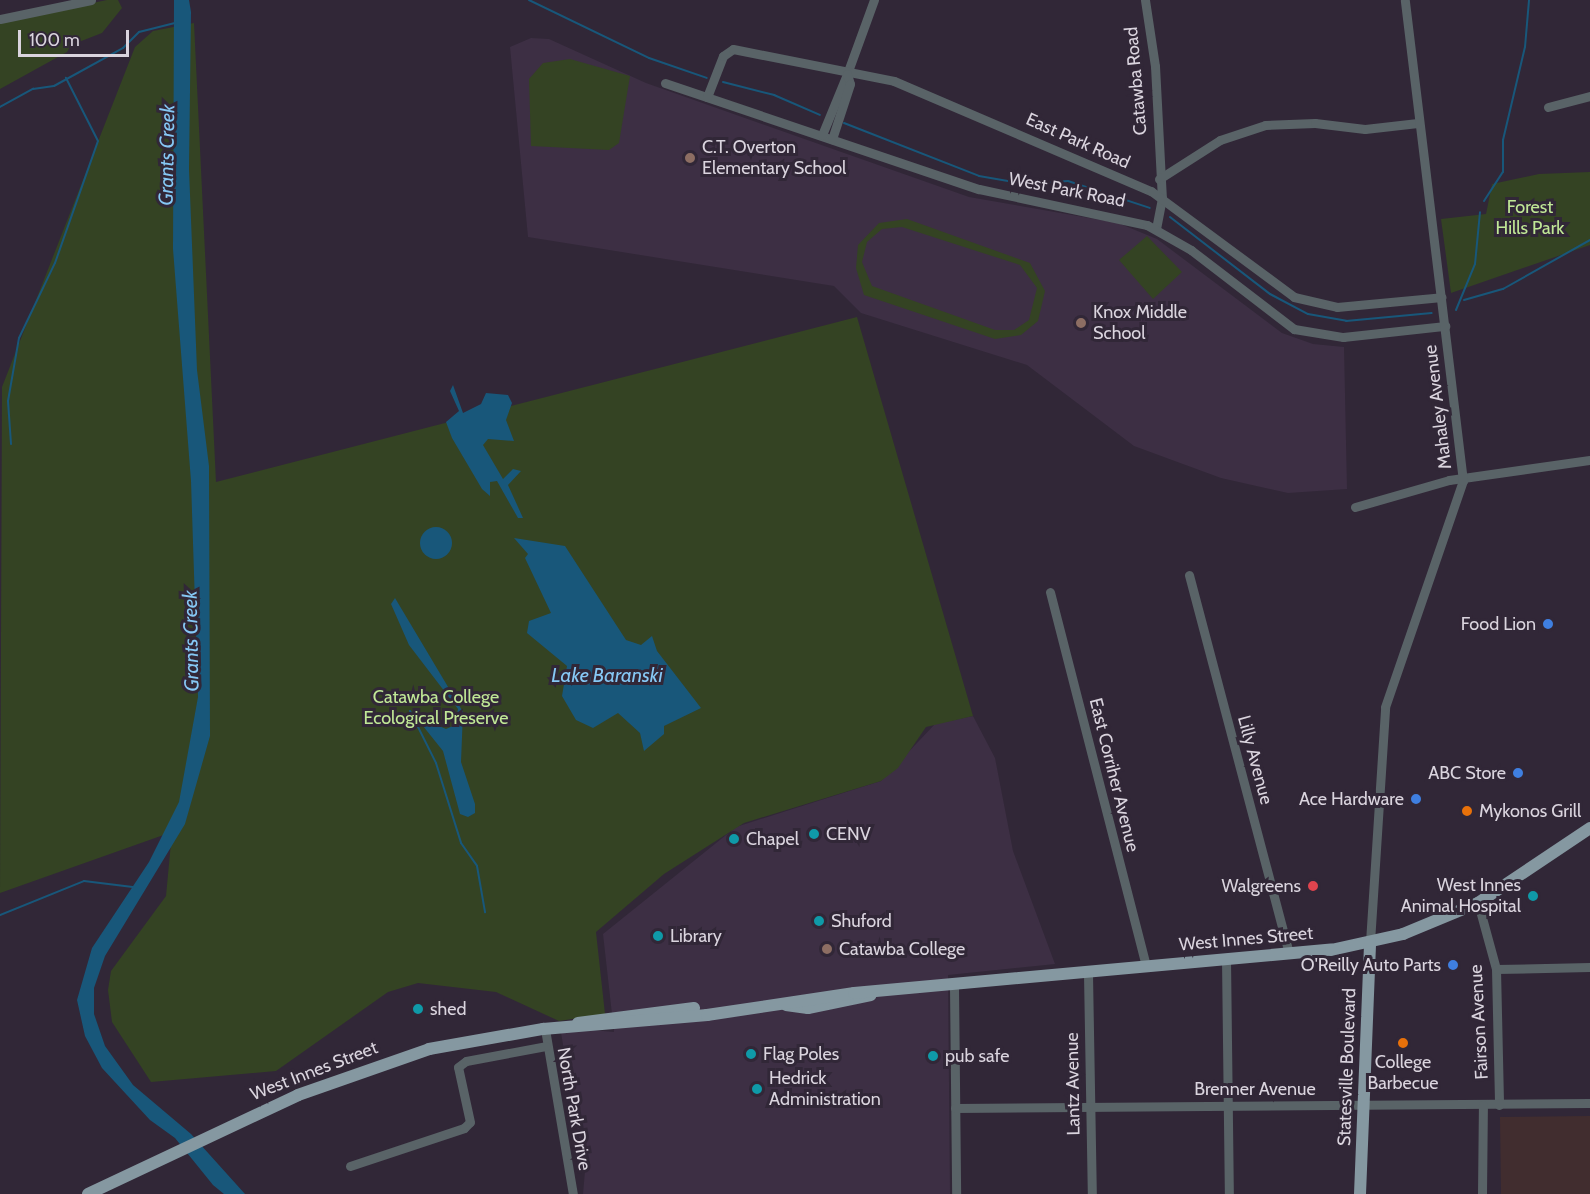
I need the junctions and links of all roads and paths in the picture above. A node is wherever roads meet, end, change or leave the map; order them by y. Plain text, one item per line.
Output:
1 (91, 0) edge
2 (874, 0) edge
3 (1145, 0) edge
4 (1405, 0) edge
5 (0, 19) edge
6 (847, 74) junction
7 (665, 83) dead end
8 (1590, 96) edge
9 (707, 97) junction
10 (1548, 107) dead end
11 (1418, 123) junction
12 (822, 135) junction
13 (832, 139) junction
14 (1159, 179) junction
15 (1162, 198) junction
16 (1156, 229) junction
17 (1442, 297) junction
18 (1445, 326) junction
19 (1590, 460) edge
20 (1463, 481) junction
21 (1355, 507) dead end
22 (1189, 575) dead end
23 (1050, 592) dead end
24 (1590, 828) edge
25 (1478, 903) junction
26 (1370, 942) junction
27 (1289, 954) junction
28 (1226, 959) junction
29 (1146, 967) junction
30 (1590, 967) edge
31 (1496, 969) junction
32 (1088, 974) junction
33 (954, 987) junction
34 (545, 1029) junction
35 (546, 1046) junction
36 (1590, 1103) edge
37 (1227, 1105) junction
38 (1364, 1105) junction
39 (1483, 1105) junction
40 (1499, 1105) junction
41 (1090, 1106) junction
42 (955, 1108) junction
43 (350, 1166) dead end
44 (88, 1194) edge
45 (573, 1194) edge
46 (956, 1194) edge
47 (1092, 1194) edge
48 (1229, 1194) edge
49 (1360, 1194) edge
50 (1482, 1194) edge

1 - 5 street
2 - 6 street
3 - 14 street, Catawba Road
4 - 11 street, Mahaley Avenue
6 - 9 street, East Park Road
6 - 12 street
6 - 13 street
6 - 15 street, East Park Road
7 - 9 street, West Park Road
8 - 10 street
9 - 12 street, West Park Road
11 - 14 street
11 - 17 street, Mahaley Avenue
12 - 13 street, West Park Road
13 - 16 street, West Park Road
14 - 15 street, Catawba Road
15 - 16 street, Catawba Road
15 - 17 street, East Park Road
16 - 18 street, West Park Road
17 - 18 street, Mahaley Avenue
18 - 20 street, Mahaley Avenue
19 - 20 street
20 - 21 street
20 - 26 street, Mahaley Avenue
22 - 27 street, Lilly Avenue
23 - 29 street, East Corriher Avenue
24 - 25 main road, West Innes Street
25 - 26 main road, West Innes Street
25 - 31 street, Fairson Avenue
26 - 27 main road, West Innes Street
26 - 38 main road, Statesville Boulevard
27 - 28 main road, West Innes Street
28 - 29 main road, West Innes Street
28 - 37 street
29 - 32 main road, West Innes Street
30 - 31 street
31 - 40 street, Fairson Avenue
32 - 33 main road, West Innes Street
32 - 41 street, Lantz Avenue
33 - 34 main road, West Innes Street
33 - 42 street
34 - 35 street, North Park Drive
34 - 44 main road, West Innes Street
35 - 43 street
35 - 45 street, North Park Drive
36 - 40 street, Brenner Avenue
37 - 38 street, Brenner Avenue
37 - 41 street, Brenner Avenue
37 - 48 street
38 - 39 street, Brenner Avenue
38 - 49 main road, Statesville Boulevard
39 - 40 street, Brenner Avenue
39 - 50 street, Fairson Avenue
41 - 42 street, Brenner Avenue
41 - 47 street, Lantz Avenue
42 - 46 street

